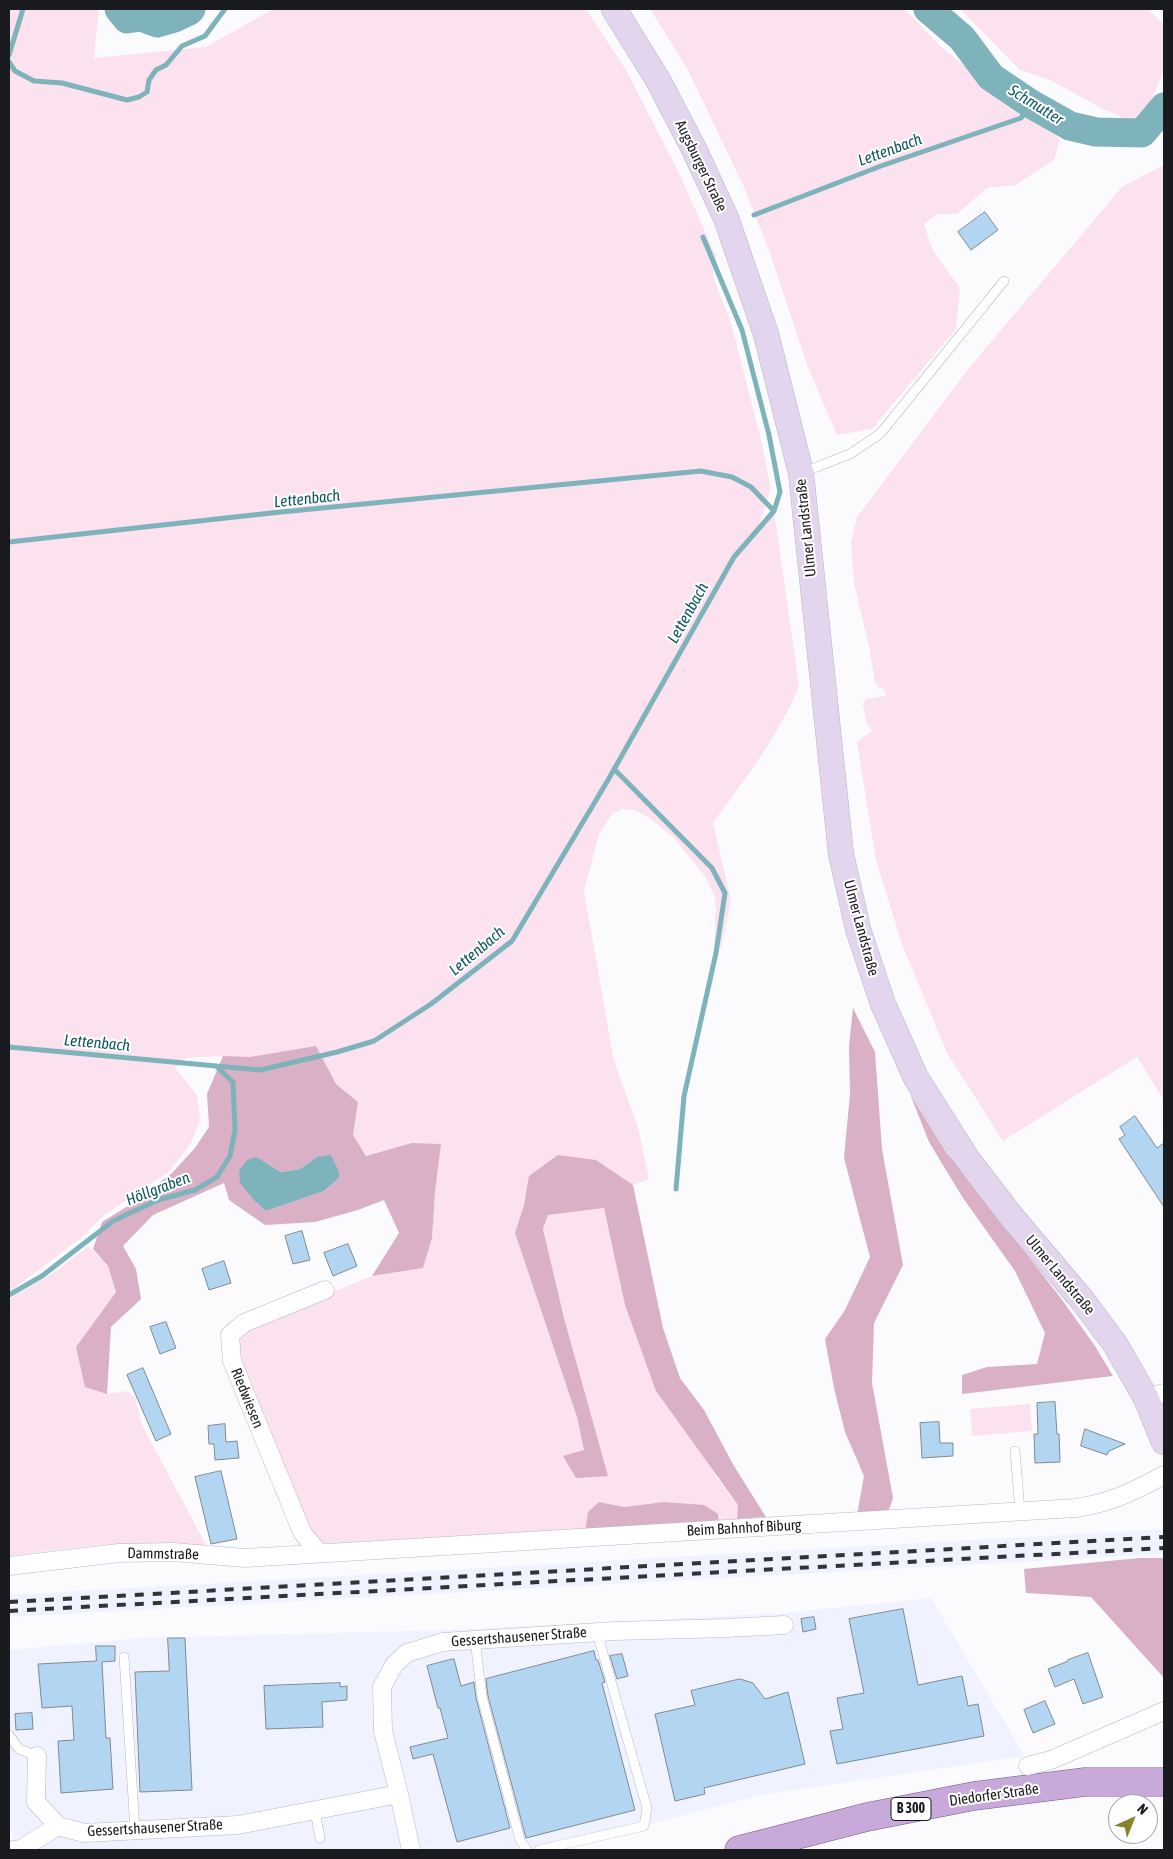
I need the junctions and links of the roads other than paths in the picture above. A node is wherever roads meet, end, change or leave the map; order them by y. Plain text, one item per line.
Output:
1 (614, 9) edge
2 (1004, 281) dead end
3 (766, 334) joint
4 (801, 473) junction
5 (324, 1290) dead end
6 (1155, 1396) edge
7 (1164, 1442) edge
8 (1015, 1451) dead end
9 (1164, 1475) edge
10 (1020, 1511) junction
11 (318, 1552) junction
12 (9, 1566) edge
13 (784, 1625) dead end
14 (597, 1632) junction
15 (475, 1640) junction
16 (124, 1657) dead end
17 (1164, 1711) edge
18 (9, 1735) edge
19 (38, 1756) joint
20 (1028, 1766) dead end
21 (1164, 1782) edge
22 (399, 1794) junction
23 (315, 1811) junction
24 (58, 1826) junction
25 (135, 1830) junction
26 (320, 1838) dead end
27 (14, 1850) edge
28 (411, 1850) edge
29 (527, 1850) edge
30 (539, 1850) edge
31 (739, 1850) edge

1 - 3 main road, Augsburger Straße
2 - 4 lane
3 - 4 main road, Ulmer Landstraße
4 - 6 main road, Ulmer Landstraße
5 - 11 street, Riedwiesen
6 - 7 main road, Ulmer Landstraße
8 - 10 lane
9 - 10 street, Beim Bahnhof Biburg
10 - 11 street, Beim Bahnhof Biburg
11 - 12 street, Dammstraße
13 - 14 street, Gessertshausener Straße
14 - 15 street, Gessertshausener Straße
14 - 30 lane
15 - 22 street, Gessertshausener Straße
15 - 29 lane
16 - 25 lane
17 - 20 street, Diedorfer Straße
18 - 19 lane
19 - 24 street
21 - 31 main road, Diedorfer Straße / B 300
22 - 23 street, Gessertshausener Straße
22 - 28 street, Gessertshausener Straße
23 - 25 street, Gessertshausener Straße
23 - 26 lane
24 - 25 street, Gessertshausener Straße
24 - 27 street

